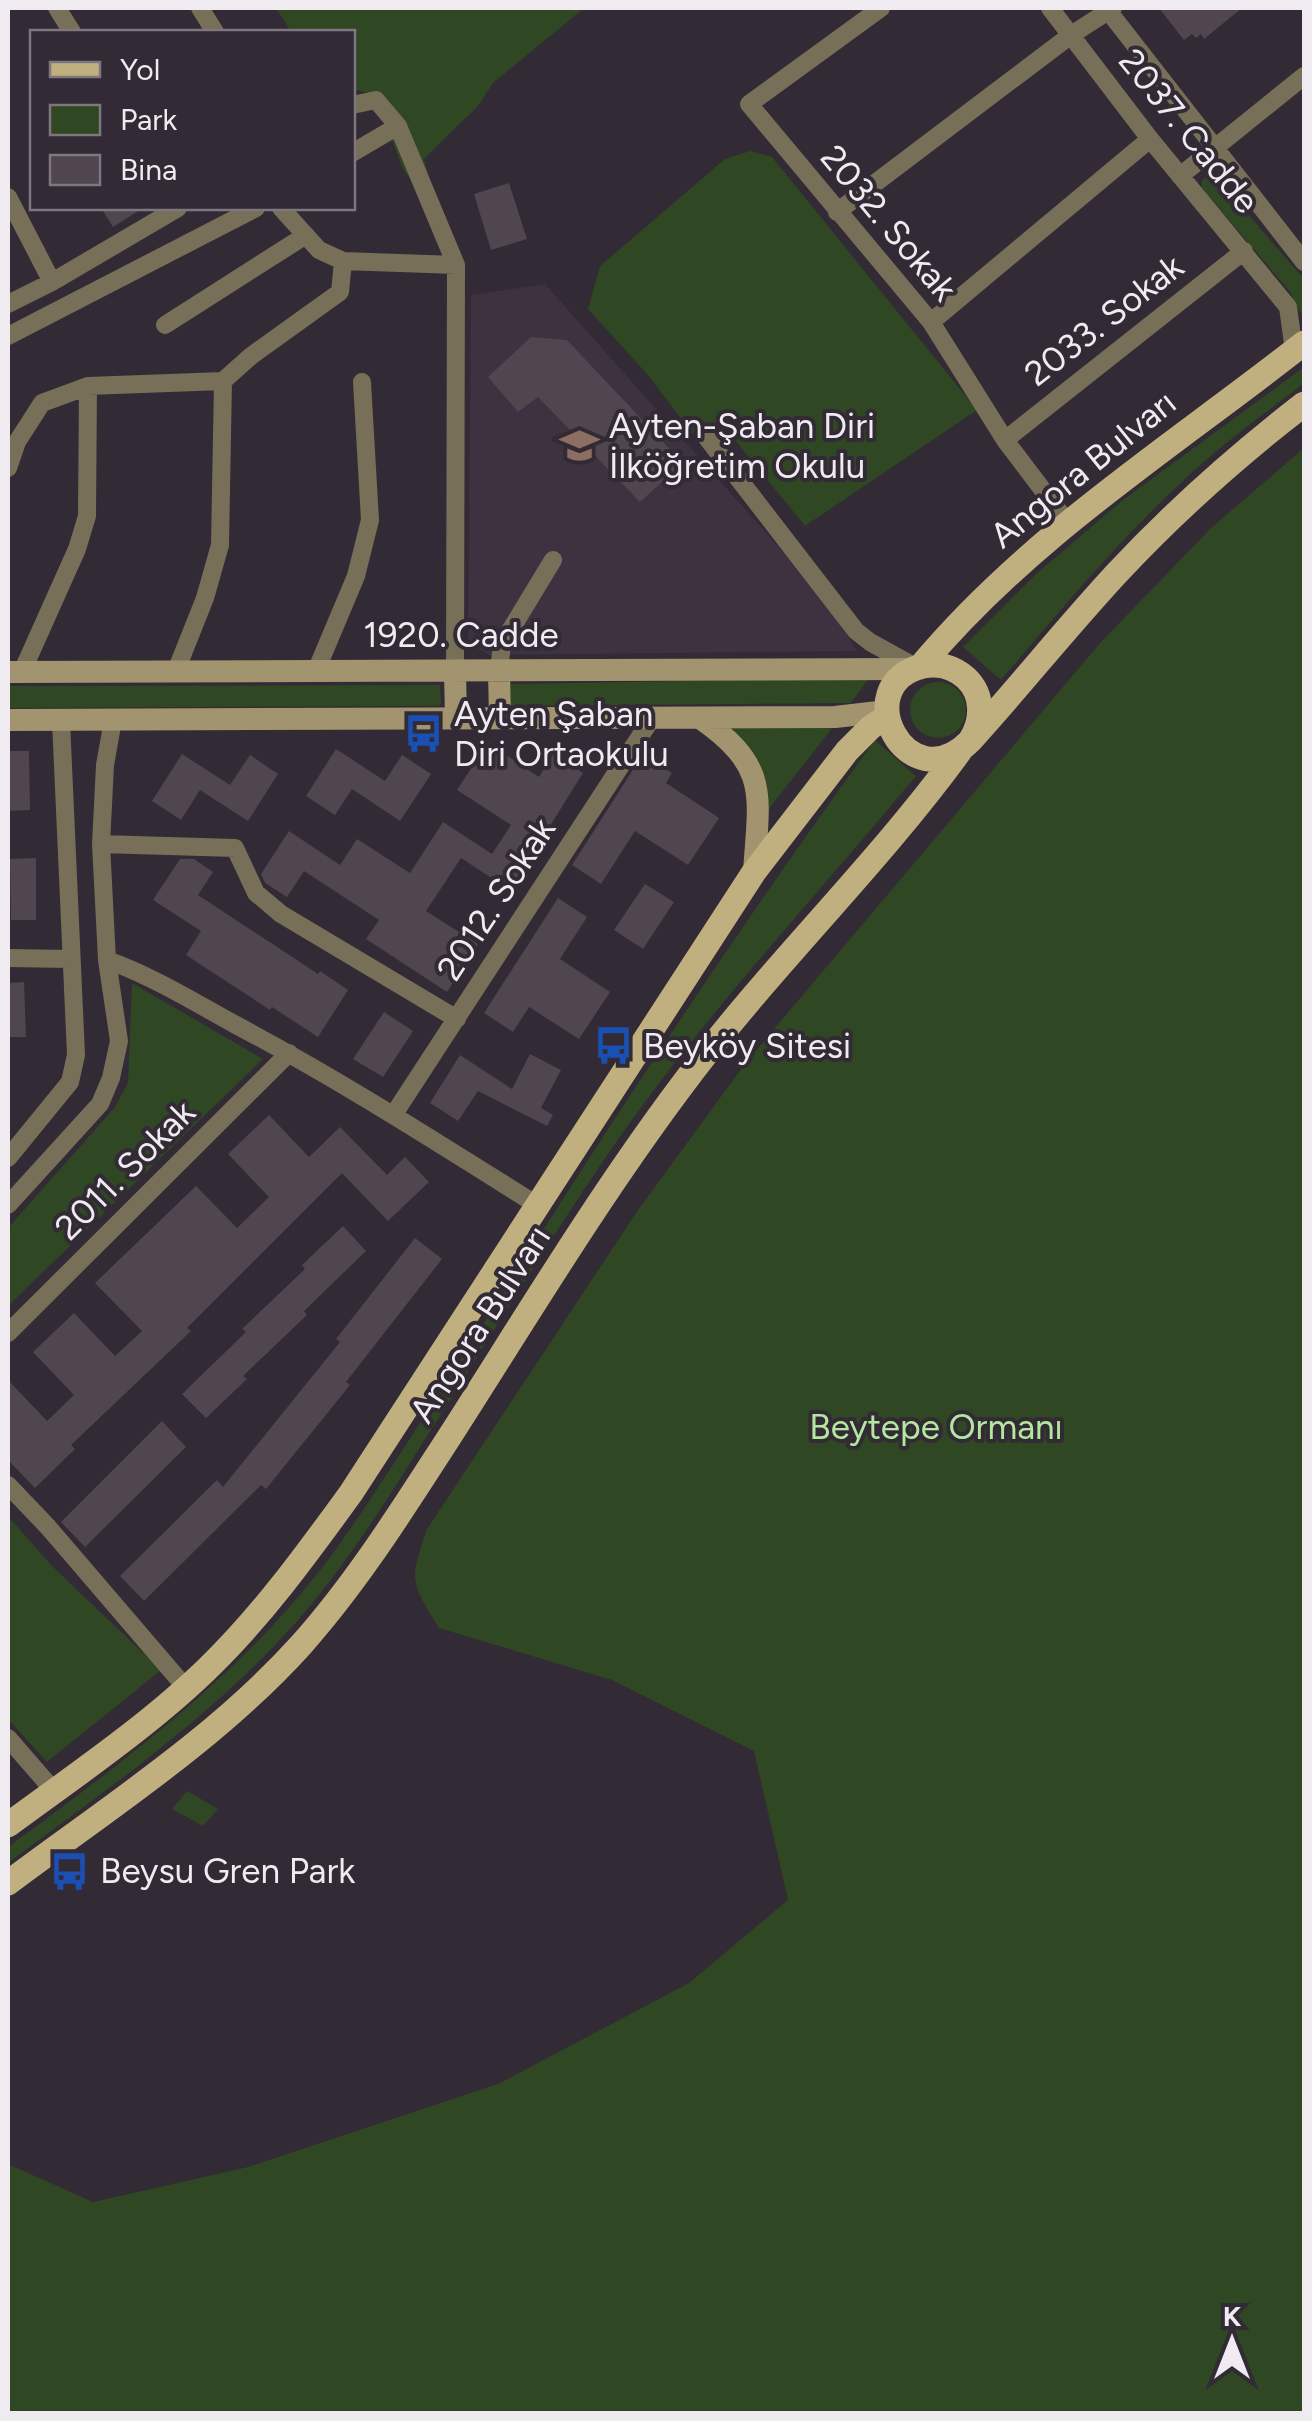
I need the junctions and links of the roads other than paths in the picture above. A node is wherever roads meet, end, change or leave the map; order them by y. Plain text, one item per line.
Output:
1 (57, 8) edge
2 (200, 8) edge
3 (881, 8) edge
4 (1050, 8) edge
5 (1110, 8) edge
6 (71, 30) edge
7 (214, 30) edge
8 (1072, 35) junction
9 (1304, 76) edge
10 (355, 104) edge
11 (398, 126) junction
12 (1150, 139) junction
13 (1214, 148) junction
14 (355, 151) edge
15 (1180, 176) junction
16 (8, 197) edge
17 (174, 210) edge
18 (252, 210) edge
19 (283, 210) edge
20 (836, 212) junction
21 (306, 235) junction
22 (1244, 251) junction
23 (342, 261) junction
24 (1304, 262) edge
25 (456, 266) junction
26 (52, 282) junction
27 (8, 304) edge
28 (931, 322) junction
29 (164, 325) dead end
30 (8, 336) edge
31 (1299, 347) edge
32 (223, 381) junction
33 (362, 382) dead end
34 (88, 386) junction
35 (1304, 404) edge
36 (706, 438) dead end
37 (1004, 440) junction
38 (8, 468) edge
39 (1067, 522) junction
40 (553, 560) dead end
41 (918, 668) junction
42 (499, 670) junction
43 (176, 671) junction
44 (316, 671) junction
45 (455, 671) junction
46 (14, 672) edge
47 (887, 714) junction
48 (456, 718) junction
49 (500, 718) junction
50 (652, 718) junction
51 (700, 718) junction
52 (8, 720) edge
53 (61, 720) junction
54 (113, 720) junction
55 (965, 746) junction
56 (101, 844) junction
57 (754, 872) junction
58 (8, 958) edge
59 (71, 959) junction
60 (107, 960) junction
61 (457, 1019) junction
62 (289, 1053) junction
63 (394, 1114) junction
64 (8, 1158) edge
65 (8, 1205) edge
66 (537, 1206) junction
67 (8, 1333) edge
68 (8, 1485) edge
69 (186, 1688) junction
70 (8, 1738) edge
71 (54, 1791) junction
72 (8, 1825) edge
73 (8, 1883) edge

1 - 6 street
2 - 7 street
3 - 20 street, 2032. Sokak
4 - 8 street, 2037. Cadde
5 - 8 street
5 - 13 street, 2037. Cadde
8 - 12 street, 2037. Cadde
8 - 20 street
9 - 13 street
10 - 11 street
11 - 14 street
11 - 25 street
12 - 15 street, 2037. Cadde
12 - 28 street
13 - 15 street
13 - 24 street, 2037. Cadde
15 - 22 street, 2037. Cadde
16 - 26 street
17 - 26 street
18 - 30 street
19 - 21 street
20 - 28 street, 2032. Sokak
21 - 23 street
21 - 29 street
22 - 31 street, 2037. Cadde
22 - 37 street, 2033. Sokak
23 - 25 street
23 - 32 street
25 - 45 street
26 - 27 street
28 - 37 street, 2032. Sokak
31 - 39 main road, Angora Bulvarı
32 - 34 street
32 - 43 street
33 - 44 street
34 - 38 street
34 - 46 street
35 - 55 main road, Angora Bulvarı
36 - 41 street
37 - 39 street, 2032. Sokak
39 - 41 main road, Angora Bulvarı
40 - 42 street
41 - 42 main road, 1920. Cadde
41 - 47 main road, Angora Bulvarı
41 - 55 main road, Angora Bulvarı
42 - 45 main road, 1920. Cadde
42 - 49 main road
43 - 44 main road, 1920. Cadde
43 - 46 main road, 1920. Cadde
44 - 45 main road, 1920. Cadde
45 - 48 main road
47 - 51 main road
47 - 55 main road
47 - 57 main road, Angora Bulvarı
48 - 49 main road
48 - 54 main road
49 - 50 main road
50 - 51 main road
50 - 61 street, 2012. Sokak
51 - 57 main road
52 - 53 main road
53 - 54 main road
53 - 59 street
54 - 56 street
55 - 73 main road, Angora Bulvarı
56 - 60 street
56 - 61 street
57 - 66 main road, Angora Bulvarı
58 - 59 street
59 - 64 street
60 - 62 street
60 - 65 street
61 - 63 street, 2012. Sokak
62 - 63 street
62 - 67 street, 2011. Sokak
63 - 66 street
66 - 69 main road, Angora Bulvarı
68 - 69 street
69 - 71 main road, Angora Bulvarı
70 - 71 street
71 - 72 main road, Angora Bulvarı

